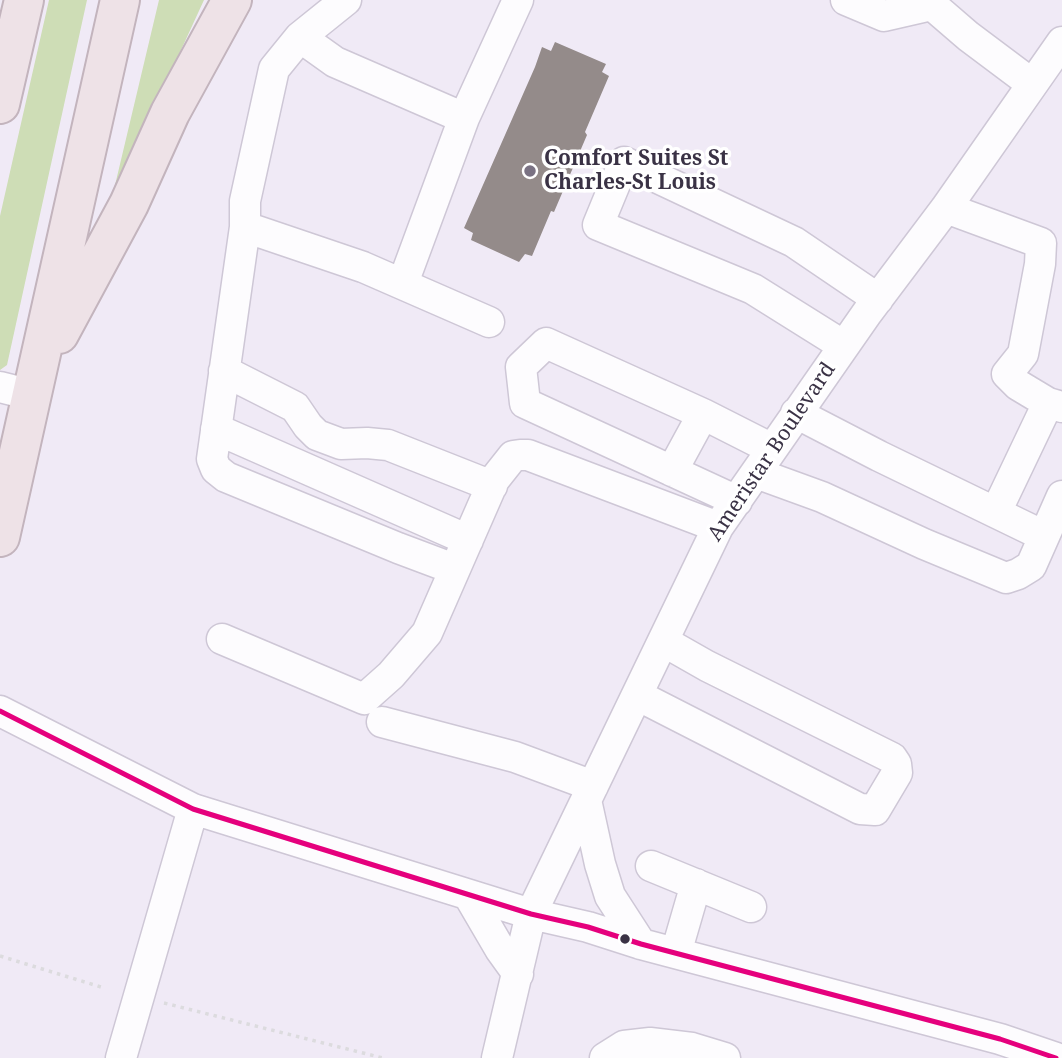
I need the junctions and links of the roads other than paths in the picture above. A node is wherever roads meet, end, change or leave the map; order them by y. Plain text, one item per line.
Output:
1 (24, 0) edge
2 (120, 0) edge
3 (232, 0) edge
4 (346, 0) edge
5 (518, 0) edge
6 (846, 0) edge
7 (932, 2) edge
8 (300, 37) junction
9 (1062, 42) edge
10 (1032, 84) junction
11 (0, 104) edge
12 (464, 118) junction
13 (946, 208) junction
14 (245, 227) junction
15 (403, 284) junction
16 (878, 299) junction
17 (489, 322) dead end
18 (844, 346) junction
19 (224, 371) junction
20 (23, 386) edge
21 (1055, 405) edge
22 (796, 413) junction
23 (703, 414) junction
24 (216, 429) junction
25 (772, 449) junction
26 (672, 471) junction
27 (756, 473) junction
28 (492, 486) junction
29 (1062, 496) edge
30 (737, 501) junction
31 (996, 512) junction
32 (718, 527) junction
33 (1044, 536) junction
34 (0, 537) edge
35 (468, 540) junction
36 (454, 569) junction
37 (222, 639) dead end
38 (663, 641) junction
39 (637, 695) junction
40 (0, 711) edge
41 (382, 722) dead end
42 (590, 793) junction
43 (193, 809) junction
44 (651, 866) dead end
45 (696, 884) junction
46 (469, 896) junction
47 (751, 906) dead end
48 (531, 914) junction
49 (641, 944) junction
50 (676, 953) junction
51 (517, 979) junction
52 (121, 1058) edge
53 (497, 1058) edge
54 (605, 1058) edge
55 (724, 1058) edge
56 (1056, 1058) edge

1 - 11 highway
2 - 20 highway
3 - 20 highway
4 - 8 street
5 - 12 street
6 - 7 street
7 - 10 street
8 - 12 street
8 - 14 street
9 - 10 street, Ameristar Boulevard
10 - 13 street, Ameristar Boulevard
12 - 15 street
13 - 16 street, Ameristar Boulevard
13 - 21 street
14 - 15 street
14 - 19 street
15 - 17 street
16 - 18 street, Ameristar Boulevard
16 - 18 street
18 - 22 street, Ameristar Boulevard
19 - 24 street
19 - 28 street
20 - 34 highway
21 - 31 street
22 - 25 street, Ameristar Boulevard
22 - 31 street
23 - 25 street
23 - 26 street
23 - 26 street
24 - 35 street
24 - 36 street
25 - 27 street, Ameristar Boulevard
26 - 30 street
27 - 30 street, Ameristar Boulevard
27 - 33 street
28 - 32 street
28 - 35 street
29 - 33 street
30 - 32 street, Ameristar Boulevard
31 - 33 street
32 - 38 street, Ameristar Boulevard
35 - 36 street
36 - 37 street
38 - 39 street, Ameristar Boulevard
38 - 39 street
39 - 42 street, Ameristar Boulevard
40 - 43 street
41 - 42 street
42 - 48 street, Ameristar Boulevard
42 - 49 street
43 - 46 street
43 - 52 street
44 - 45 street
45 - 47 street
45 - 50 street
46 - 48 street
46 - 51 street
48 - 49 street
48 - 51 street, Ameristar Boulevard
49 - 50 street
50 - 56 street
51 - 53 street, Ameristar Boulevard
54 - 55 street

